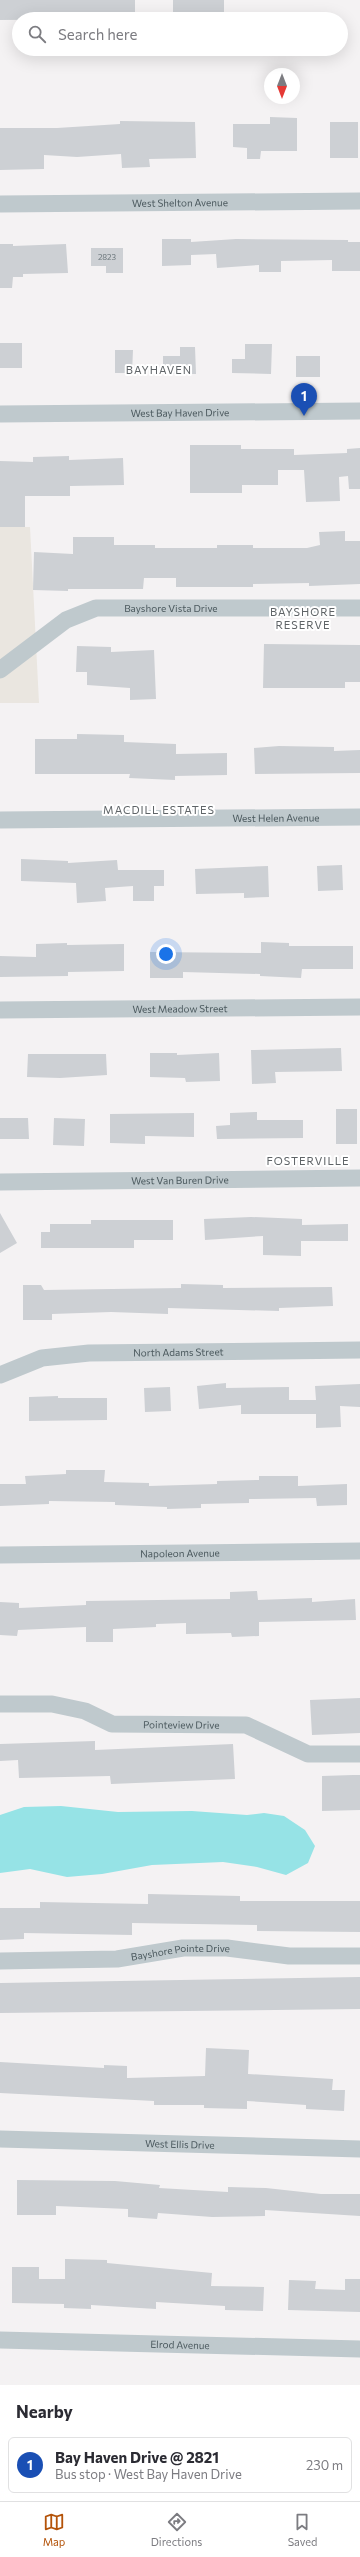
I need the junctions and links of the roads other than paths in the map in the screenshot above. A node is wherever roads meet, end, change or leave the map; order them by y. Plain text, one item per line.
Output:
1 (360, 201) edge
2 (0, 204) edge
3 (360, 411) edge
4 (0, 414) edge
5 (360, 608) edge
6 (0, 670) edge
7 (360, 817) edge
8 (0, 820) edge
9 (360, 1007) edge
10 (0, 1010) edge
11 (360, 1178) edge
12 (0, 1182) edge
13 (360, 1350) edge
14 (0, 1375) edge
15 (360, 1551) edge
16 (0, 1555) edge
17 (0, 1704) edge
18 (360, 1754) edge
19 (360, 1956) edge
20 (0, 1961) edge
21 (0, 2139) edge
22 (360, 2149) edge
23 (0, 2340) edge
24 (360, 2348) edge

1 - 2 street, West Shelton Avenue
3 - 4 street, West Bay Haven Drive
5 - 6 street, Bayshore Vista Drive
7 - 8 street, West Helen Avenue
9 - 10 street, West Meadow Street
11 - 12 street, West Van Buren Drive
13 - 14 street, North Adams Street
15 - 16 street, Napoleon Avenue
17 - 18 street, Pointeview Drive
19 - 20 street, Bayshore Pointe Drive
21 - 22 street, West Ellis Drive
23 - 24 street, Elrod Avenue

